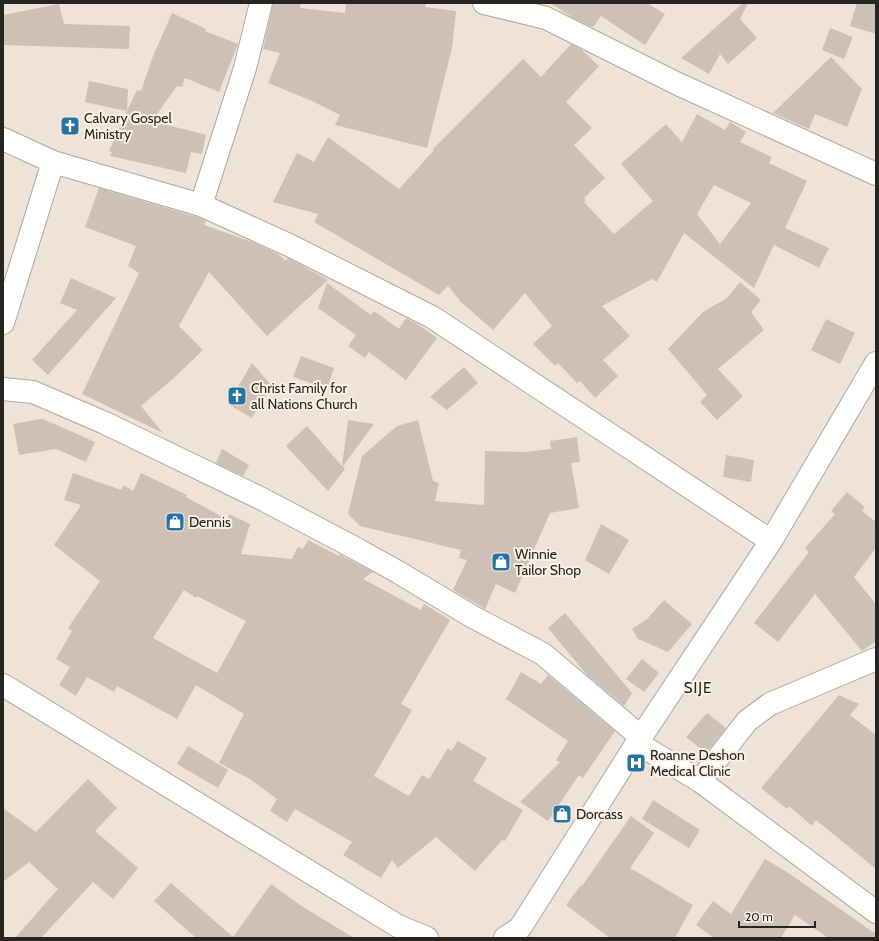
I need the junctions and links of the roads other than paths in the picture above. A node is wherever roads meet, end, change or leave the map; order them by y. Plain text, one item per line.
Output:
1 (261, 3) edge
2 (484, 3) edge
3 (3, 139) edge
4 (53, 162) junction
5 (876, 174) edge
6 (201, 205) junction
7 (3, 323) edge
8 (876, 363) edge
9 (3, 389) edge
10 (771, 541) junction
11 (876, 659) edge
12 (3, 685) edge
13 (639, 740) junction
14 (700, 780) junction
15 (876, 912) edge
16 (427, 938) edge
17 (504, 938) edge

1 - 6 street
2 - 5 street
3 - 4 street
4 - 6 street
4 - 7 street
6 - 10 street
8 - 10 street
9 - 13 street
10 - 13 street
11 - 14 street
12 - 16 street
13 - 14 street
13 - 17 street
14 - 15 street

